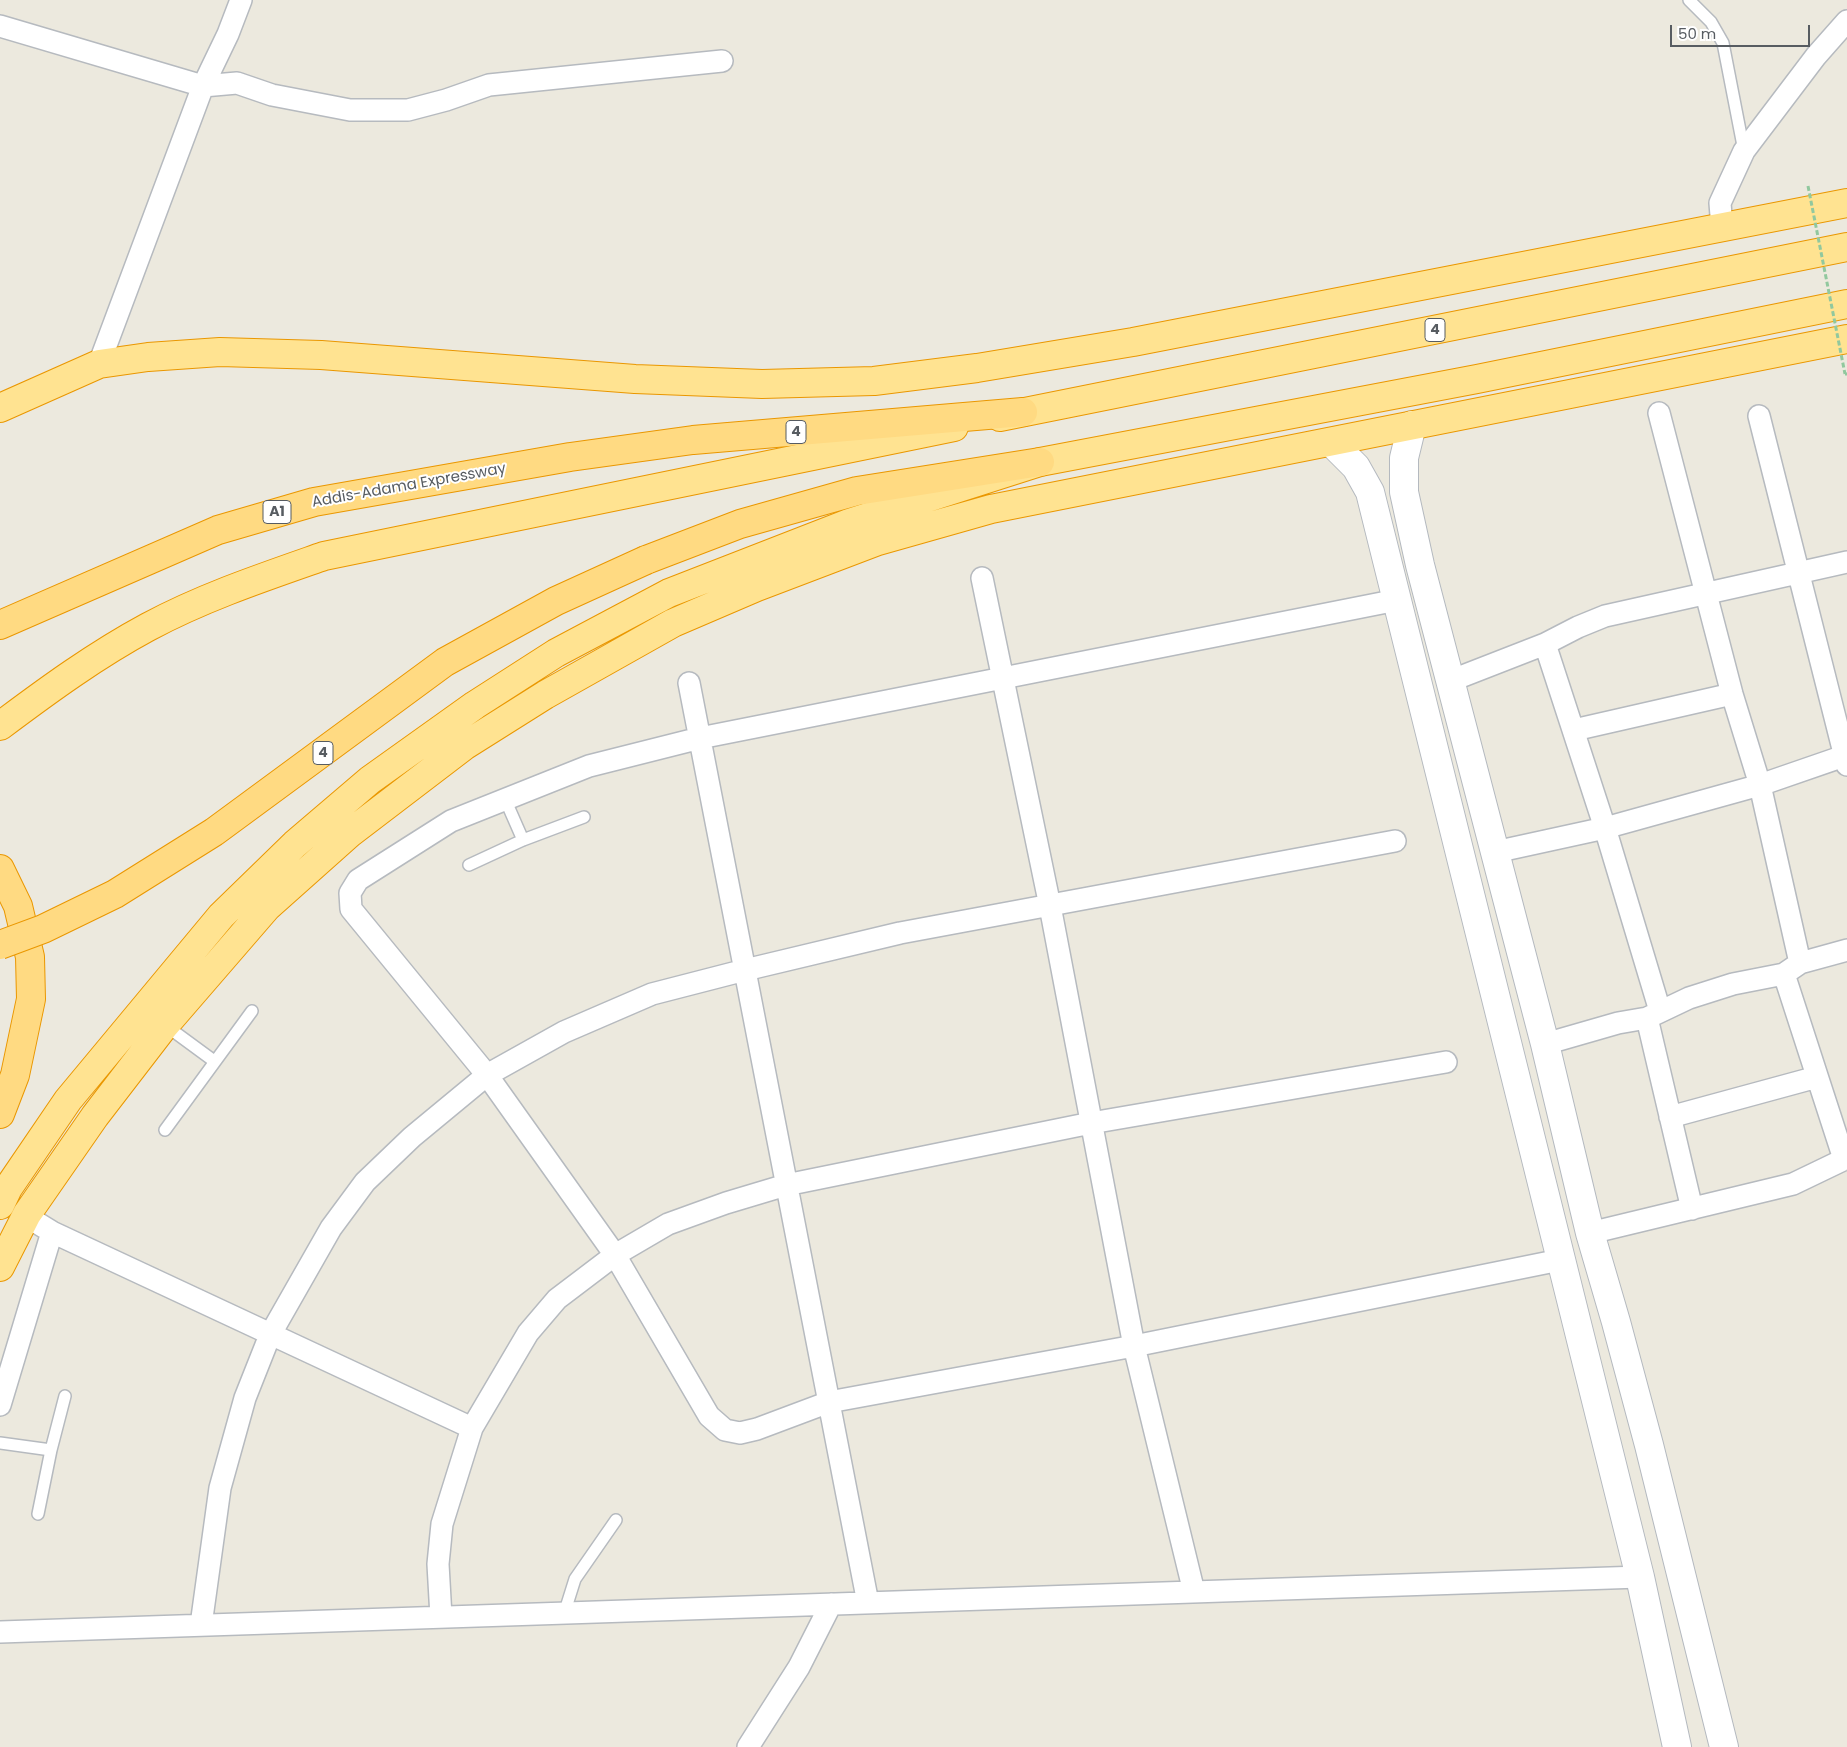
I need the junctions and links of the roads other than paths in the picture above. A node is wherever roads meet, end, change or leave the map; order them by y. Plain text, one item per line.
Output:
1 (241, 0) edge
2 (1689, 0) edge
3 (1847, 21) edge
4 (0, 26) edge
5 (722, 61) dead end
6 (203, 86) junction
7 (1744, 151) junction
8 (1847, 203) edge
9 (1722, 228) junction
10 (1847, 247) edge
11 (1847, 304) edge
12 (1847, 339) edge
13 (99, 364) junction
14 (0, 408) edge
15 (1023, 412) junction
16 (1659, 413) dead end
17 (1759, 416) dead end
18 (1412, 425) junction
19 (1331, 442) junction
20 (570, 457) joint
21 (1040, 462) junction
22 (1847, 562) edge
23 (1798, 571) junction
24 (982, 578) dead end
25 (1705, 594) junction
26 (1397, 600) junction
27 (0, 625) edge
28 (1544, 644) junction
29 (1002, 678) junction
30 (1450, 681) junction
31 (689, 684) dead end
32 (1732, 694) junction
33 (0, 726) edge
34 (1574, 730) junction
35 (700, 738) junction
36 (1846, 758) edge
37 (1760, 785) junction
38 (505, 799) junction
39 (584, 817) dead end
40 (1605, 828) junction
41 (523, 840) junction
42 (1395, 841) dead end
43 (1495, 852) junction
44 (469, 865) dead end
45 (0, 869) edge
46 (1050, 906) junction
47 (0, 945) edge
48 (1847, 950) edge
49 (1792, 969) junction
50 (745, 970) junction
51 (252, 1011) dead end
52 (1653, 1015) junction
53 (165, 1025) junction
54 (1545, 1044) junction
55 (214, 1061) junction
56 (1446, 1062) dead end
57 (487, 1075) junction
58 (1817, 1077) junction
59 (0, 1114) edge
60 (1670, 1117) junction
61 (1091, 1123) junction
62 (165, 1130) dead end
63 (1846, 1159) edge
64 (786, 1185) junction
65 (0, 1205) edge
66 (1692, 1209) junction
67 (26, 1216) junction
68 (52, 1232) junction
69 (1590, 1233) junction
70 (615, 1256) junction
71 (1560, 1260) junction
72 (0, 1267) edge
73 (270, 1335) junction
74 (1134, 1346) junction
75 (65, 1396) dead end
76 (829, 1402) junction
77 (0, 1405) edge
78 (472, 1428) junction
79 (0, 1443) edge
80 (51, 1450) junction
81 (38, 1514) dead end
82 (616, 1520) dead end
83 (1640, 1577) junction
84 (1194, 1592) junction
85 (868, 1603) junction
86 (831, 1604) junction
87 (564, 1614) junction
88 (441, 1617) junction
89 (201, 1625) junction
90 (0, 1632) edge
91 (748, 1747) edge
92 (1676, 1747) edge
93 (1724, 1747) edge

1 - 6 street
2 - 7 lane
3 - 7 street
4 - 6 street
5 - 6 street
6 - 13 street
7 - 9 street
8 - 9 highway
9 - 13 highway
10 - 15 highway, 4
11 - 21 highway, 4
12 - 18 highway
13 - 14 highway
15 - 20 highway, 4
15 - 33 highway
16 - 25 street
17 - 23 street
18 - 19 highway
18 - 30 main road
19 - 26 main road
19 - 53 highway
20 - 27 highway, Addis-Adama Expressway / A1
21 - 47 highway, 4, bridge
21 - 65 highway
22 - 23 street
23 - 25 street
23 - 36 street
24 - 29 street
25 - 28 street
25 - 32 street
26 - 29 street
26 - 71 main road
28 - 30 street
28 - 34 street
29 - 35 street
29 - 46 street
30 - 43 main road
31 - 35 street
32 - 34 street
32 - 37 street
34 - 40 street
35 - 38 street
35 - 50 street
36 - 37 street
37 - 40 street
37 - 49 street
38 - 41 lane
38 - 57 street
39 - 41 lane
40 - 43 street
40 - 52 street
41 - 44 lane
42 - 46 street
43 - 54 main road
45 - 59 highway
46 - 50 street
46 - 61 street
48 - 49 street
49 - 52 street
49 - 58 street
50 - 57 street
50 - 64 street
51 - 55 lane
52 - 54 street
52 - 60 street
53 - 55 lane
53 - 67 highway
54 - 69 main road
55 - 62 lane
56 - 61 street
57 - 70 street
57 - 73 street
58 - 60 street
58 - 63 street
60 - 66 street
61 - 64 street
61 - 74 street
63 - 66 street
64 - 70 street
64 - 76 street
66 - 69 street
67 - 68 street
67 - 72 highway
68 - 73 street
68 - 77 street
69 - 93 main road
70 - 76 street
70 - 78 street
71 - 74 street
71 - 83 main road
73 - 78 street
73 - 89 street
74 - 76 street
74 - 84 street
75 - 80 lane
76 - 85 street
78 - 88 street
79 - 80 lane
80 - 81 lane
82 - 87 lane
83 - 84 street
83 - 92 main road
84 - 85 street
85 - 86 street
86 - 87 street
86 - 91 street
87 - 88 street
88 - 89 street
89 - 90 street

